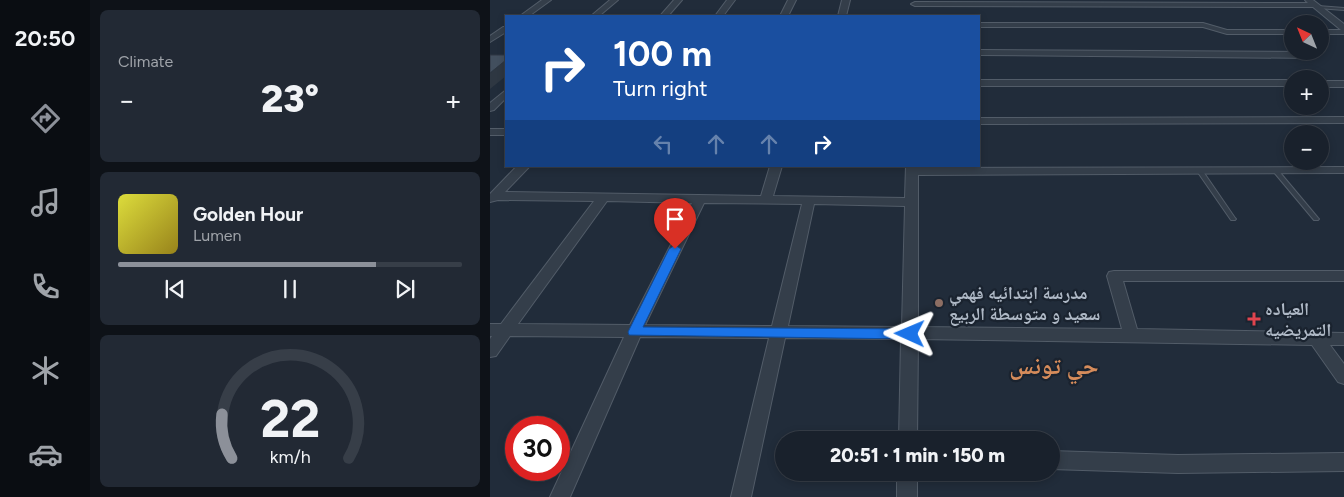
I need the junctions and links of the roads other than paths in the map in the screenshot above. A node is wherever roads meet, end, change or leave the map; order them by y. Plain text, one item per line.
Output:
1 (546, 0) edge
2 (614, 0) edge
3 (678, 0) edge
4 (731, 0) edge
5 (792, 0) edge
6 (846, 0) edge
7 (1314, 4) edge
8 (915, 5) edge
9 (1344, 10) edge
10 (525, 15) edge
11 (596, 15) edge
12 (665, 15) edge
13 (720, 15) edge
14 (784, 15) edge
15 (842, 15) edge
16 (980, 26) edge
17 (1344, 28) edge
18 (490, 29) edge
19 (505, 29) edge
20 (505, 30) edge
21 (1284, 32) edge
22 (1329, 32) edge
23 (1344, 32) edge
24 (490, 40) edge
25 (980, 52) edge
26 (1284, 55) edge
27 (980, 83) edge
28 (1284, 84) edge
29 (1329, 84) edge
30 (1344, 84) edge
31 (505, 94) edge
32 (490, 108) edge
33 (1344, 120) edge
34 (980, 121) edge
35 (490, 132) edge
36 (505, 132) edge
37 (523, 167) edge
38 (776, 167) edge
39 (912, 169) edge
40 (1276, 170) junction
41 (1344, 170) edge
42 (1200, 171) junction
43 (603, 198) junction
44 (492, 199) edge
45 (700, 199) junction
46 (766, 200) junction
47 (809, 200) junction
48 (912, 202) junction
49 (1233, 219) dead end
50 (1316, 219) dead end
51 (1344, 276) edge
52 (497, 330) edge
53 (634, 332) junction
54 (779, 333) junction
55 (910, 334) junction
56 (1131, 334) junction
57 (1317, 338) junction
58 (1344, 339) edge
59 (490, 351) edge
60 (1344, 377) edge
61 (908, 431) edge
62 (1060, 460) edge
63 (1344, 462) edge
64 (908, 481) edge
65 (560, 497) edge
66 (741, 497) edge
67 (907, 497) edge

1 - 10 street
2 - 11 street
3 - 12 street
4 - 13 street
5 - 14 street
6 - 15 street
7 - 8 street
7 - 9 lane
7 - 17 street
16 - 21 street
18 - 19 street
20 - 24 street
22 - 23 street
25 - 26 street
27 - 28 street
29 - 30 street
31 - 32 street
33 - 34 street
35 - 36 street
37 - 44 street
38 - 46 street
39 - 42 street
39 - 48 street
40 - 41 street
40 - 42 street
40 - 50 lane
42 - 49 lane
43 - 44 street
43 - 45 street
43 - 52 street
45 - 46 street
45 - 53 street
46 - 47 street
47 - 48 street
47 - 54 street
48 - 55 street
51 - 56 street
52 - 53 street
52 - 59 street
53 - 54 street
53 - 65 street
54 - 55 street
54 - 66 street
55 - 56 street
55 - 61 street
56 - 57 street
57 - 58 street
57 - 60 street
62 - 63 street
64 - 67 street

